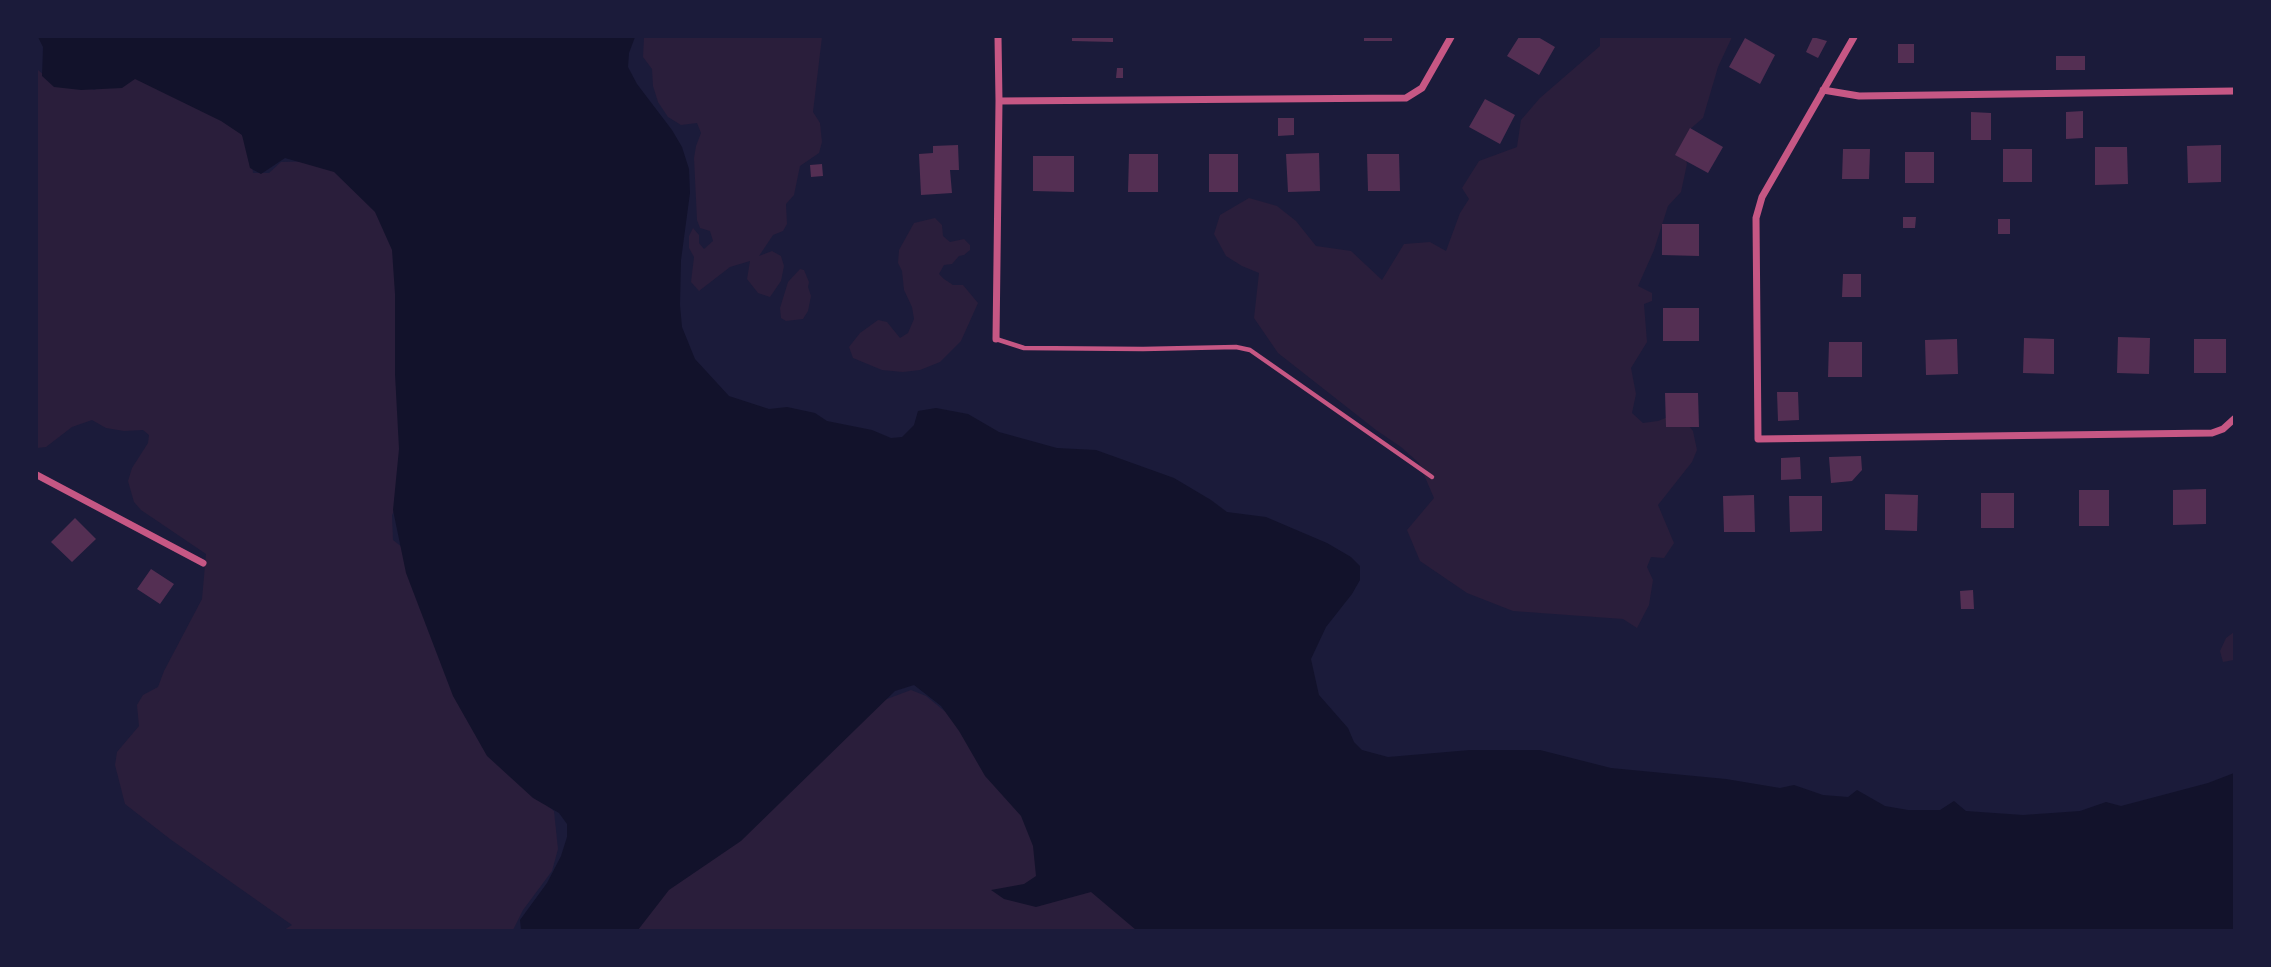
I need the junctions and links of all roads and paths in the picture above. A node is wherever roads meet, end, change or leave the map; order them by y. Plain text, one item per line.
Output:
1 (998, 37) edge
2 (1451, 37) edge
3 (1854, 37) edge
4 (1823, 90) junction
5 (2234, 91) edge
6 (999, 101) junction
7 (996, 339) joint
8 (2234, 419) edge
9 (37, 475) edge
10 (1432, 477) dead end
11 (203, 563) dead end

1 - 6 street
2 - 6 street
3 - 4 street
4 - 5 street
4 - 8 street
6 - 7 street
7 - 10 lane
9 - 11 street

